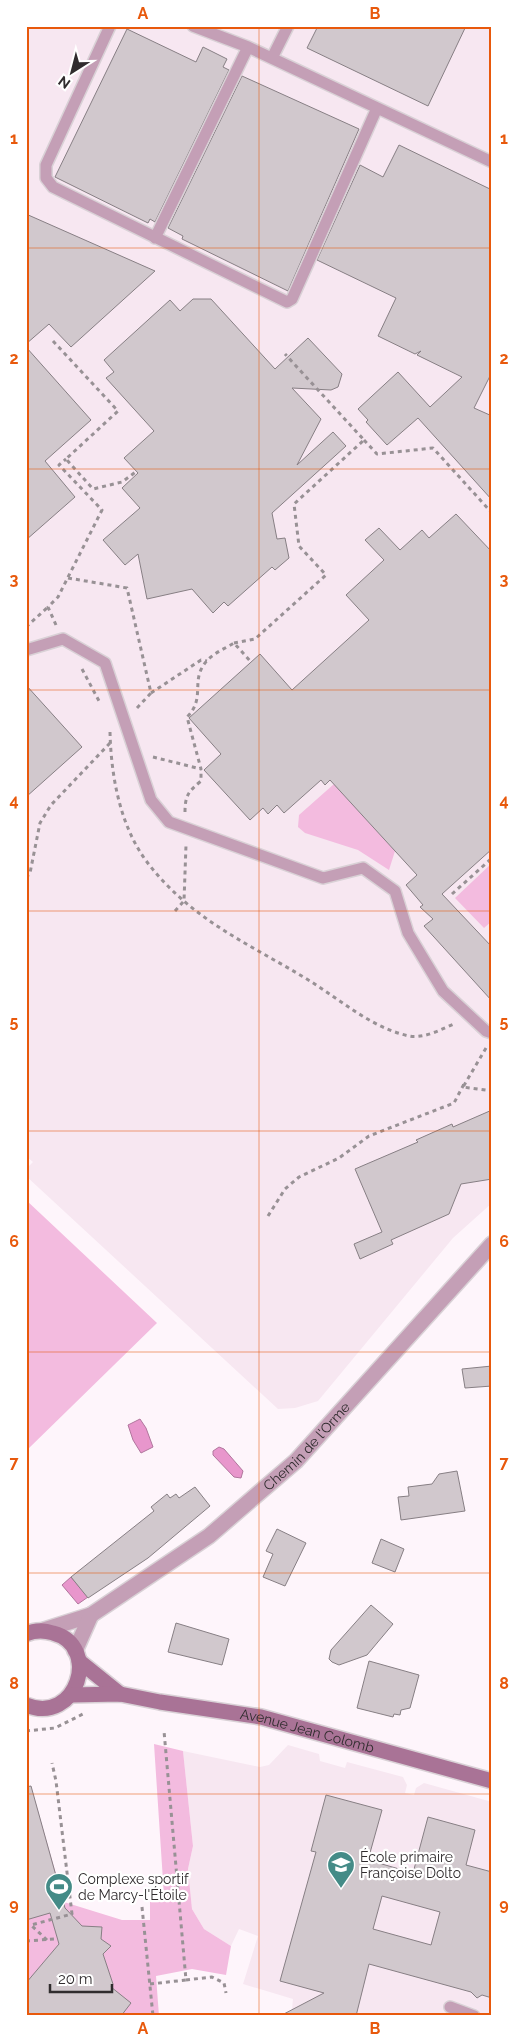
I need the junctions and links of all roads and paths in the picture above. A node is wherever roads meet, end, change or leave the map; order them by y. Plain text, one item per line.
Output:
1 (110, 26) edge
2 (193, 26) edge
3 (288, 26) edge
4 (248, 47) junction
5 (272, 58) junction
6 (377, 108) junction
7 (492, 162) edge
8 (155, 238) junction
9 (52, 341) dead end
10 (285, 354) dead end
11 (364, 440) junction
12 (66, 459) junction
13 (136, 471) dead end
14 (492, 513) edge
15 (68, 578) junction
16 (48, 607) junction
17 (26, 627) edge
18 (63, 639) junction
19 (234, 643) junction
20 (26, 650) edge
21 (207, 661) junction
22 (251, 662) dead end
23 (151, 693) junction
24 (101, 706) dead end
25 (122, 716) junction
26 (110, 743) junction
27 (135, 753) junction
28 (492, 858) edge
29 (26, 878) edge
30 (452, 894) dead end
31 (470, 1016) junction
32 (492, 1033) edge
33 (487, 1046) dead end
34 (464, 1084) junction
35 (492, 1091) edge
36 (268, 1216) dead end
37 (492, 1244) edge
38 (91, 1615) junction
39 (44, 1630) junction
40 (26, 1634) edge
41 (77, 1656) junction
42 (120, 1694) junction
43 (71, 1695) junction
44 (27, 1707) edge
45 (90, 1711) dead end
46 (26, 1731) edge
47 (164, 1731) dead end
48 (52, 1763) dead end
49 (492, 1781) edge
50 (142, 1907) dead end
51 (54, 1939) dead end
52 (47, 1940) junction
53 (26, 1942) edge
54 (186, 1980) junction
55 (150, 1984) junction
56 (226, 1993) dead end
57 (450, 2007) dead end
58 (153, 2016) edge
59 (474, 2016) edge

1 - 8 lane
2 - 4 lane
3 - 5 lane
4 - 5 lane
4 - 8 lane
5 - 6 lane
6 - 7 lane
6 - 8 lane
9 - 12 path
10 - 11 path
11 - 14 path
11 - 19 path
12 - 13 path
12 - 15 path
15 - 16 path
15 - 23 path
16 - 17 path
16 - 18 path
18 - 20 lane
18 - 24 path
18 - 25 lane
19 - 21 path
19 - 22 path
21 - 23 path
21 - 27 path
23 - 25 path
25 - 26 path
25 - 27 lane
26 - 29 path
26 - 31 path
27 - 31 lane
28 - 30 path
31 - 32 lane
33 - 34 path
34 - 35 path
34 - 36 path
37 - 38 street, Chemin de l'Orme
38 - 39 street, Chemin de l'Orme
38 - 41 street
39 - 40 street
39 - 41 street, Avenue Jean Colomb
41 - 42 street, Avenue Jean Colomb
41 - 43 street
42 - 43 street, Avenue Jean Colomb
42 - 49 street, Avenue Jean Colomb
43 - 44 street
45 - 46 path
47 - 54 path
48 - 52 path
50 - 55 path
51 - 52 path
52 - 53 path
54 - 55 path
54 - 56 path
55 - 58 path
57 - 59 lane

